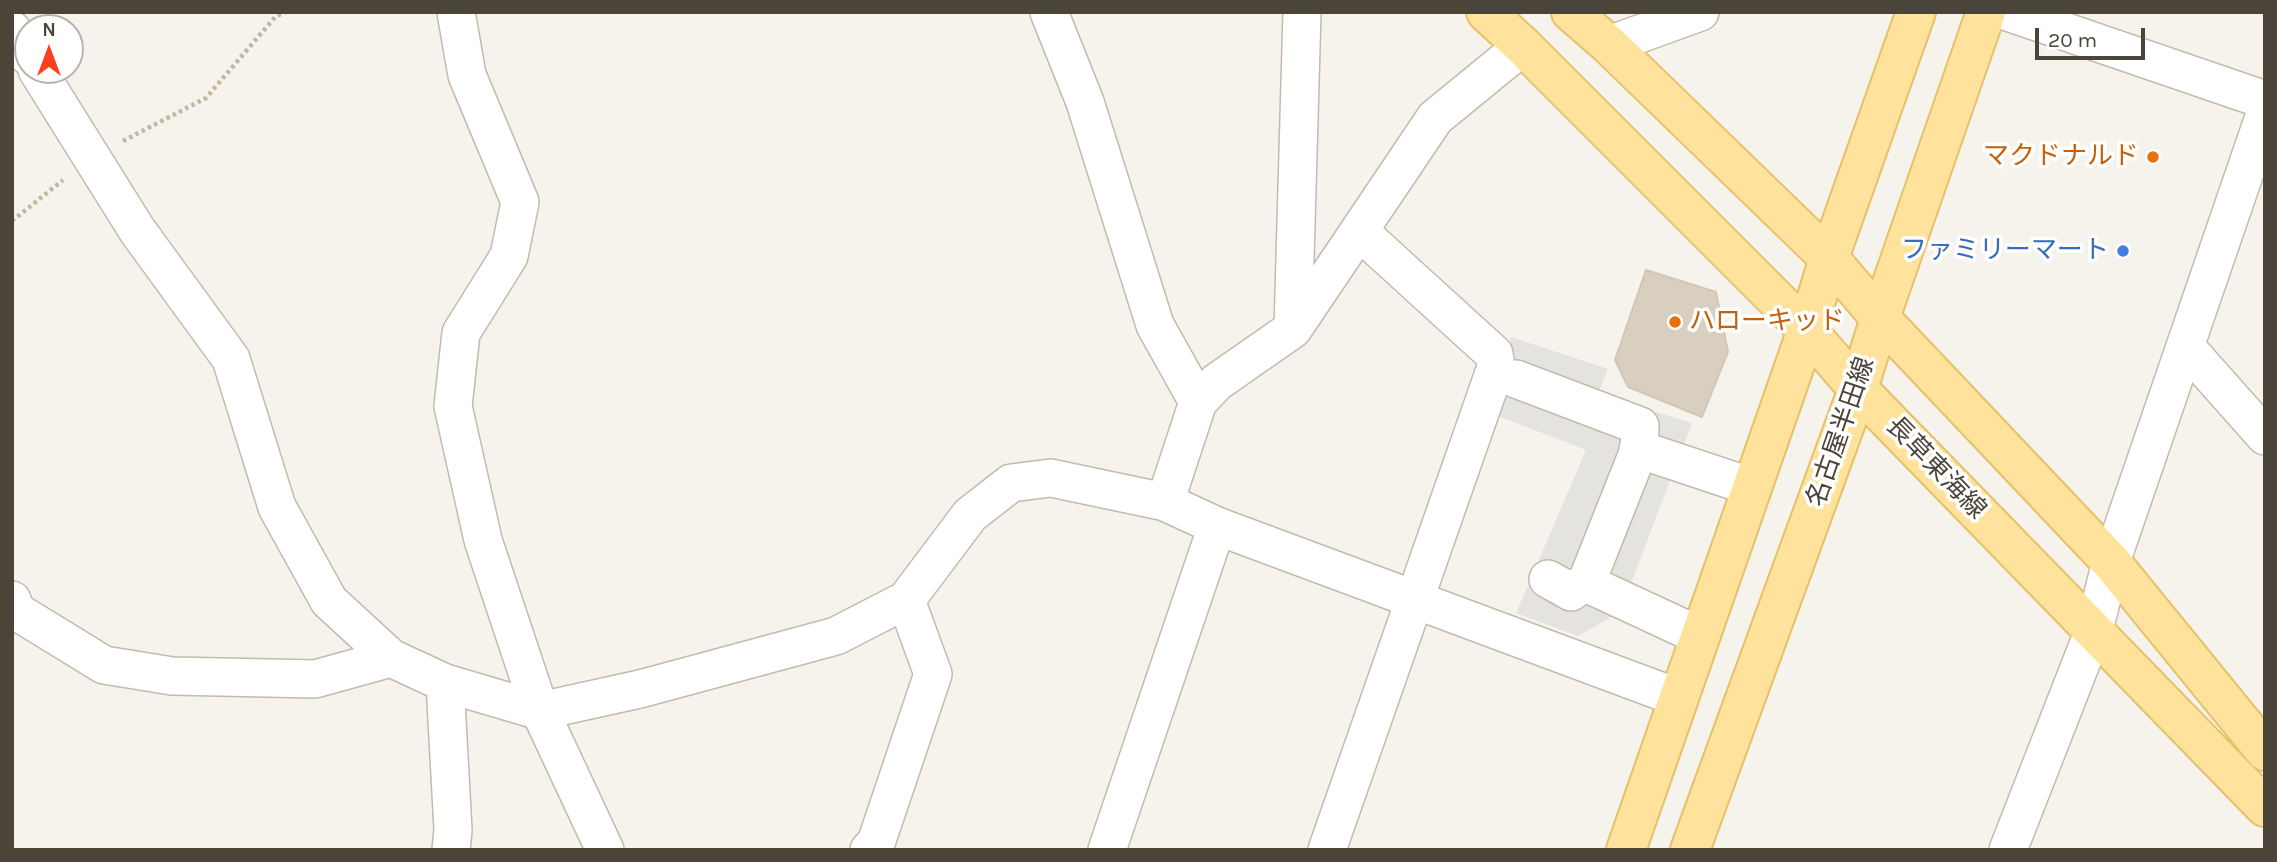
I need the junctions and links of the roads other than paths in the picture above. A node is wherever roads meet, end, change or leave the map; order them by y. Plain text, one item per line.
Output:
1 (456, 12) edge
2 (1049, 12) edge
3 (1302, 12) edge
4 (1486, 12) edge
5 (1571, 12) edge
6 (1700, 12) edge
7 (1916, 12) edge
8 (1986, 12) edge
9 (2008, 12) edge
10 (1609, 45) junction
11 (1523, 46) junction
12 (45, 84) edge
13 (2265, 100) edge
14 (2265, 114) edge
15 (1359, 231) junction
16 (1829, 258) junction
17 (1880, 318) junction
18 (1293, 328) junction
19 (1807, 330) junction
20 (2185, 346) junction
21 (1516, 379) dead end
22 (1858, 388) junction
23 (1198, 402) junction
24 (2265, 436) edge
25 (1638, 449) junction
26 (1752, 487) dead end
27 (1165, 502) junction
28 (1217, 526) junction
29 (2111, 562) junction
30 (1548, 579) dead end
31 (1586, 583) dead end
32 (1415, 598) junction
33 (12, 600) edge
34 (906, 600) junction
35 (2094, 630) junction
36 (1700, 636) dead end
37 (391, 658) junction
38 (445, 684) junction
39 (1679, 698) junction
40 (540, 711) junction
41 (2265, 751) edge
42 (2265, 807) edge
43 (2014, 846) edge
44 (452, 850) edge
45 (605, 850) edge
46 (869, 850) edge
47 (1107, 850) edge
48 (1327, 850) edge
49 (1626, 850) edge
50 (1690, 850) edge

1 - 40 street
2 - 23 street
3 - 18 street
4 - 11 main road, 長草東海線
5 - 10 main road
6 - 10 street
7 - 16 main road
8 - 17 main road, 名古屋半田線
9 - 13 street
10 - 16 main road
11 - 15 street
11 - 19 main road, 長草東海線
12 - 37 street
14 - 20 street
15 - 18 street
15 - 32 street
16 - 17 main road
16 - 19 main road
17 - 22 main road, 名古屋半田線
17 - 29 main road
18 - 23 street
19 - 22 main road, 長草東海線
19 - 39 main road
20 - 24 street
20 - 29 street
21 - 25 street
22 - 35 main road, 長草東海線
22 - 50 main road, 名古屋半田線
23 - 27 street
25 - 26 street
25 - 30 street
27 - 28 street
27 - 34 street
28 - 32 street
28 - 47 street
29 - 35 street
29 - 41 main road
31 - 36 street
32 - 39 street
32 - 48 street
33 - 37 street
34 - 40 street
34 - 46 street
35 - 42 main road, 長草東海線
35 - 43 street
37 - 38 street
38 - 40 street
38 - 44 street
39 - 49 main road
40 - 45 street

